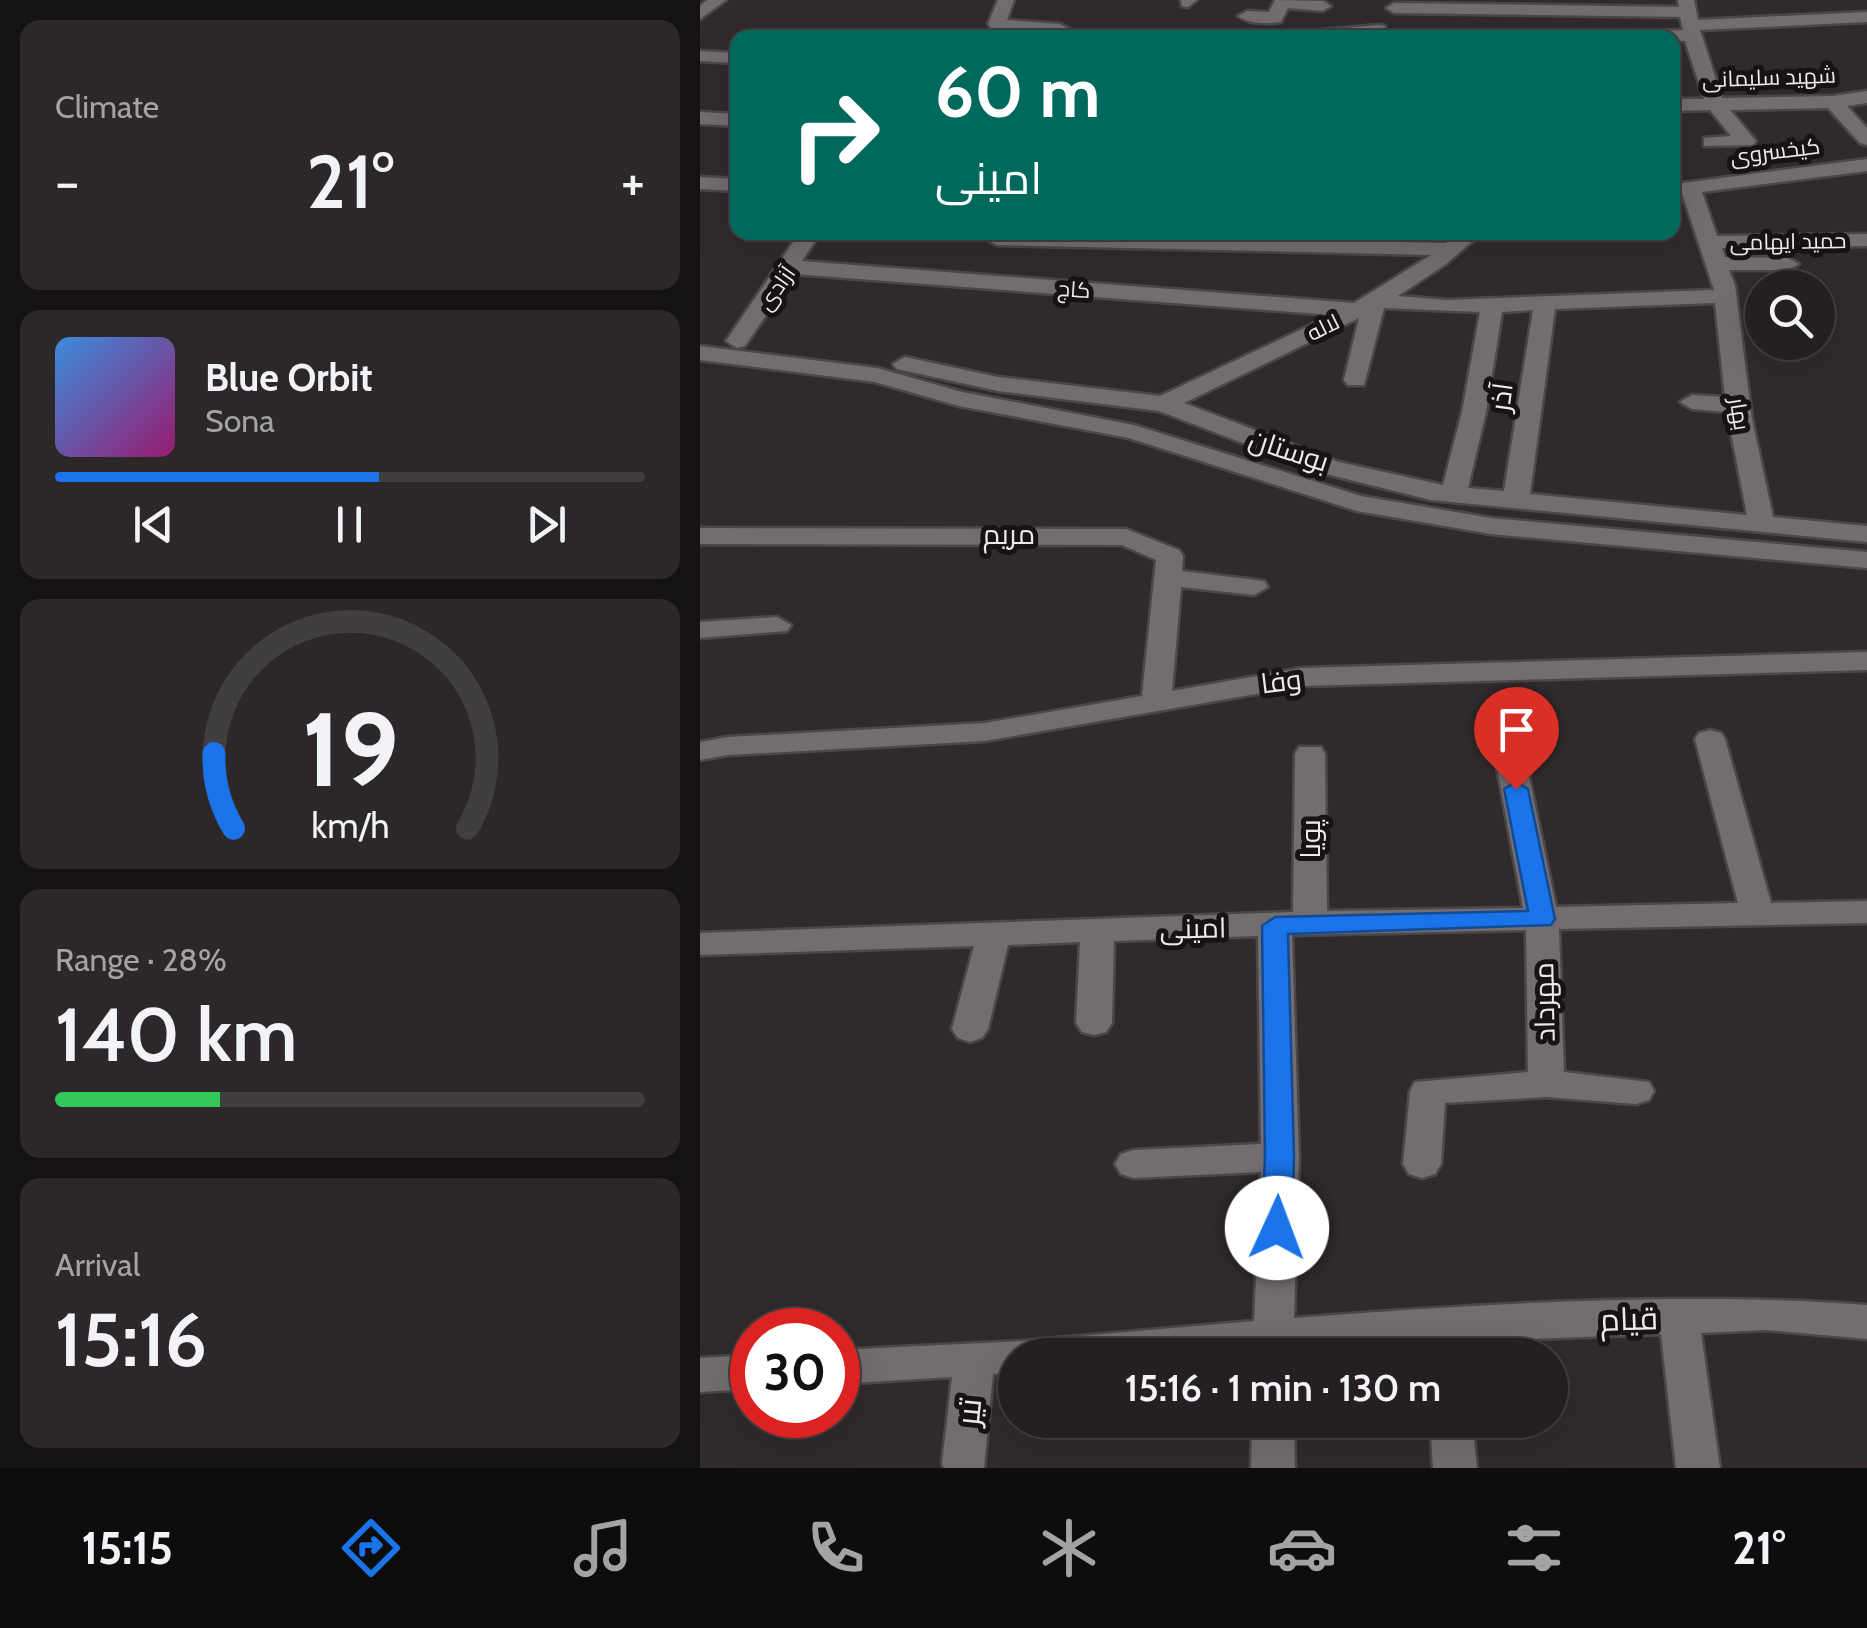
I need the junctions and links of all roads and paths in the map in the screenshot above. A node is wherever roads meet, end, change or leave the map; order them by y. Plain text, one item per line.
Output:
1 (718, 0) edge
2 (1006, 0) edge
3 (1400, 4) edge
4 (1323, 6) dead end
5 (1280, 7) edge
6 (700, 14) edge
7 (1247, 16) dead end
8 (1867, 17) edge
9 (1690, 18) edge
10 (1060, 29) dead end
11 (1388, 30) edge
12 (1647, 30) edge
13 (700, 56) edge
14 (730, 58) edge
15 (1867, 97) edge
16 (1833, 102) junction
17 (1716, 104) junction
18 (1680, 105) edge
19 (700, 118) edge
20 (730, 120) edge
21 (1867, 138) edge
22 (1711, 142) dead end
23 (1867, 164) edge
24 (700, 183) edge
25 (730, 185) edge
26 (1690, 187) joint
27 (1703, 238) junction
28 (807, 240) edge
29 (996, 240) edge
30 (1136, 240) edge
31 (1462, 240) edge
32 (1867, 240) edge
33 (1450, 249) junction
34 (1788, 264) dead end
35 (791, 267) junction
36 (981, 282) junction
37 (1726, 296) junction
38 (1545, 303) junction
39 (1365, 305) junction
40 (1492, 305) junction
41 (700, 340) edge
42 (737, 341) junction
43 (700, 353) edge
44 (1356, 380) dead end
45 (1692, 402) dead end
46 (1163, 404) junction
47 (1738, 405) junction
48 (1454, 494) junction
49 (1516, 498) junction
50 (1762, 526) junction
51 (1867, 534) edge
52 (700, 536) edge
53 (1867, 560) edge
54 (1167, 578) junction
55 (1254, 587) dead end
56 (777, 625) dead end
57 (700, 630) edge
58 (1867, 661) edge
59 (1156, 700) junction
60 (1710, 739) dead end
61 (700, 751) edge
62 (1310, 754) dead end
63 (1510, 756) dead end
64 (1867, 912) edge
65 (1758, 915) junction
66 (1542, 919) junction
67 (1292, 925) junction
68 (1097, 930) junction
69 (994, 934) junction
70 (700, 944) edge
71 (1094, 1023) dead end
72 (970, 1029) dead end
73 (1546, 1084) junction
74 (1636, 1092) dead end
75 (1280, 1157) junction
76 (1134, 1164) dead end
77 (1422, 1164) dead end
78 (1679, 1318) junction
79 (1867, 1322) edge
80 (1273, 1338) edge
81 (1466, 1338) edge
82 (995, 1358) edge
83 (860, 1366) edge
84 (730, 1373) edge
85 (700, 1375) edge
86 (1273, 1438) edge
87 (1452, 1438) edge
88 (964, 1464) dead end
89 (1274, 1468) edge
90 (1455, 1468) edge
91 (1698, 1468) edge

1 - 6 street
2 - 10 street
3 - 9 street
3 - 11 street
4 - 5 street
5 - 7 street
8 - 9 street
9 - 12 street
9 - 17 street
13 - 14 street
15 - 16 street, شهید سلیمانی
16 - 17 street, شهید سلیمانی
16 - 21 street
17 - 18 street, شهید سلیمانی
17 - 22 street
19 - 20 street
23 - 26 street, کیخسروی
24 - 25 street
26 - 27 street, بهار
27 - 32 street, حمید ایهامی
27 - 34 street
27 - 37 street, بهار
28 - 35 street, آزادی
29 - 36 street
30 - 33 street
31 - 33 street, لاله
33 - 39 street, لاله
35 - 36 street, کاج
35 - 42 street, آزادی
36 - 39 street, کاج
37 - 38 street, کاج
37 - 47 street, بهار
38 - 40 street, کاج
38 - 49 street, آذر
39 - 40 street, کاج
39 - 44 street
39 - 46 street, لاله
40 - 48 street
41 - 42 street, بوستان
42 - 46 street, بوستان
43 - 53 street, بوستان
45 - 47 street
46 - 48 street, بوستان
47 - 50 street, بهار
48 - 49 street, بوستان
49 - 50 street, بوستان
50 - 51 street, بوستان
52 - 54 street, مریم
54 - 55 street
54 - 59 street
56 - 57 street
58 - 59 street, وفا
59 - 61 street, وفا
60 - 65 street
62 - 67 street, پویا
63 - 66 street, مهرداد
64 - 65 street, امینی
65 - 66 street, امینی
66 - 67 street, امینی
66 - 73 street, مهرداد
67 - 68 street, امینی
67 - 75 street, پویا
68 - 69 street, امینی
68 - 71 street
69 - 70 street, امینی
69 - 72 street
73 - 74 street
73 - 77 street
75 - 76 street
75 - 80 street, پویا
78 - 79 street, قیام
78 - 81 street, قیام
78 - 91 street
82 - 83 street
82 - 88 street, تیر
84 - 85 street
86 - 89 street
87 - 90 street

